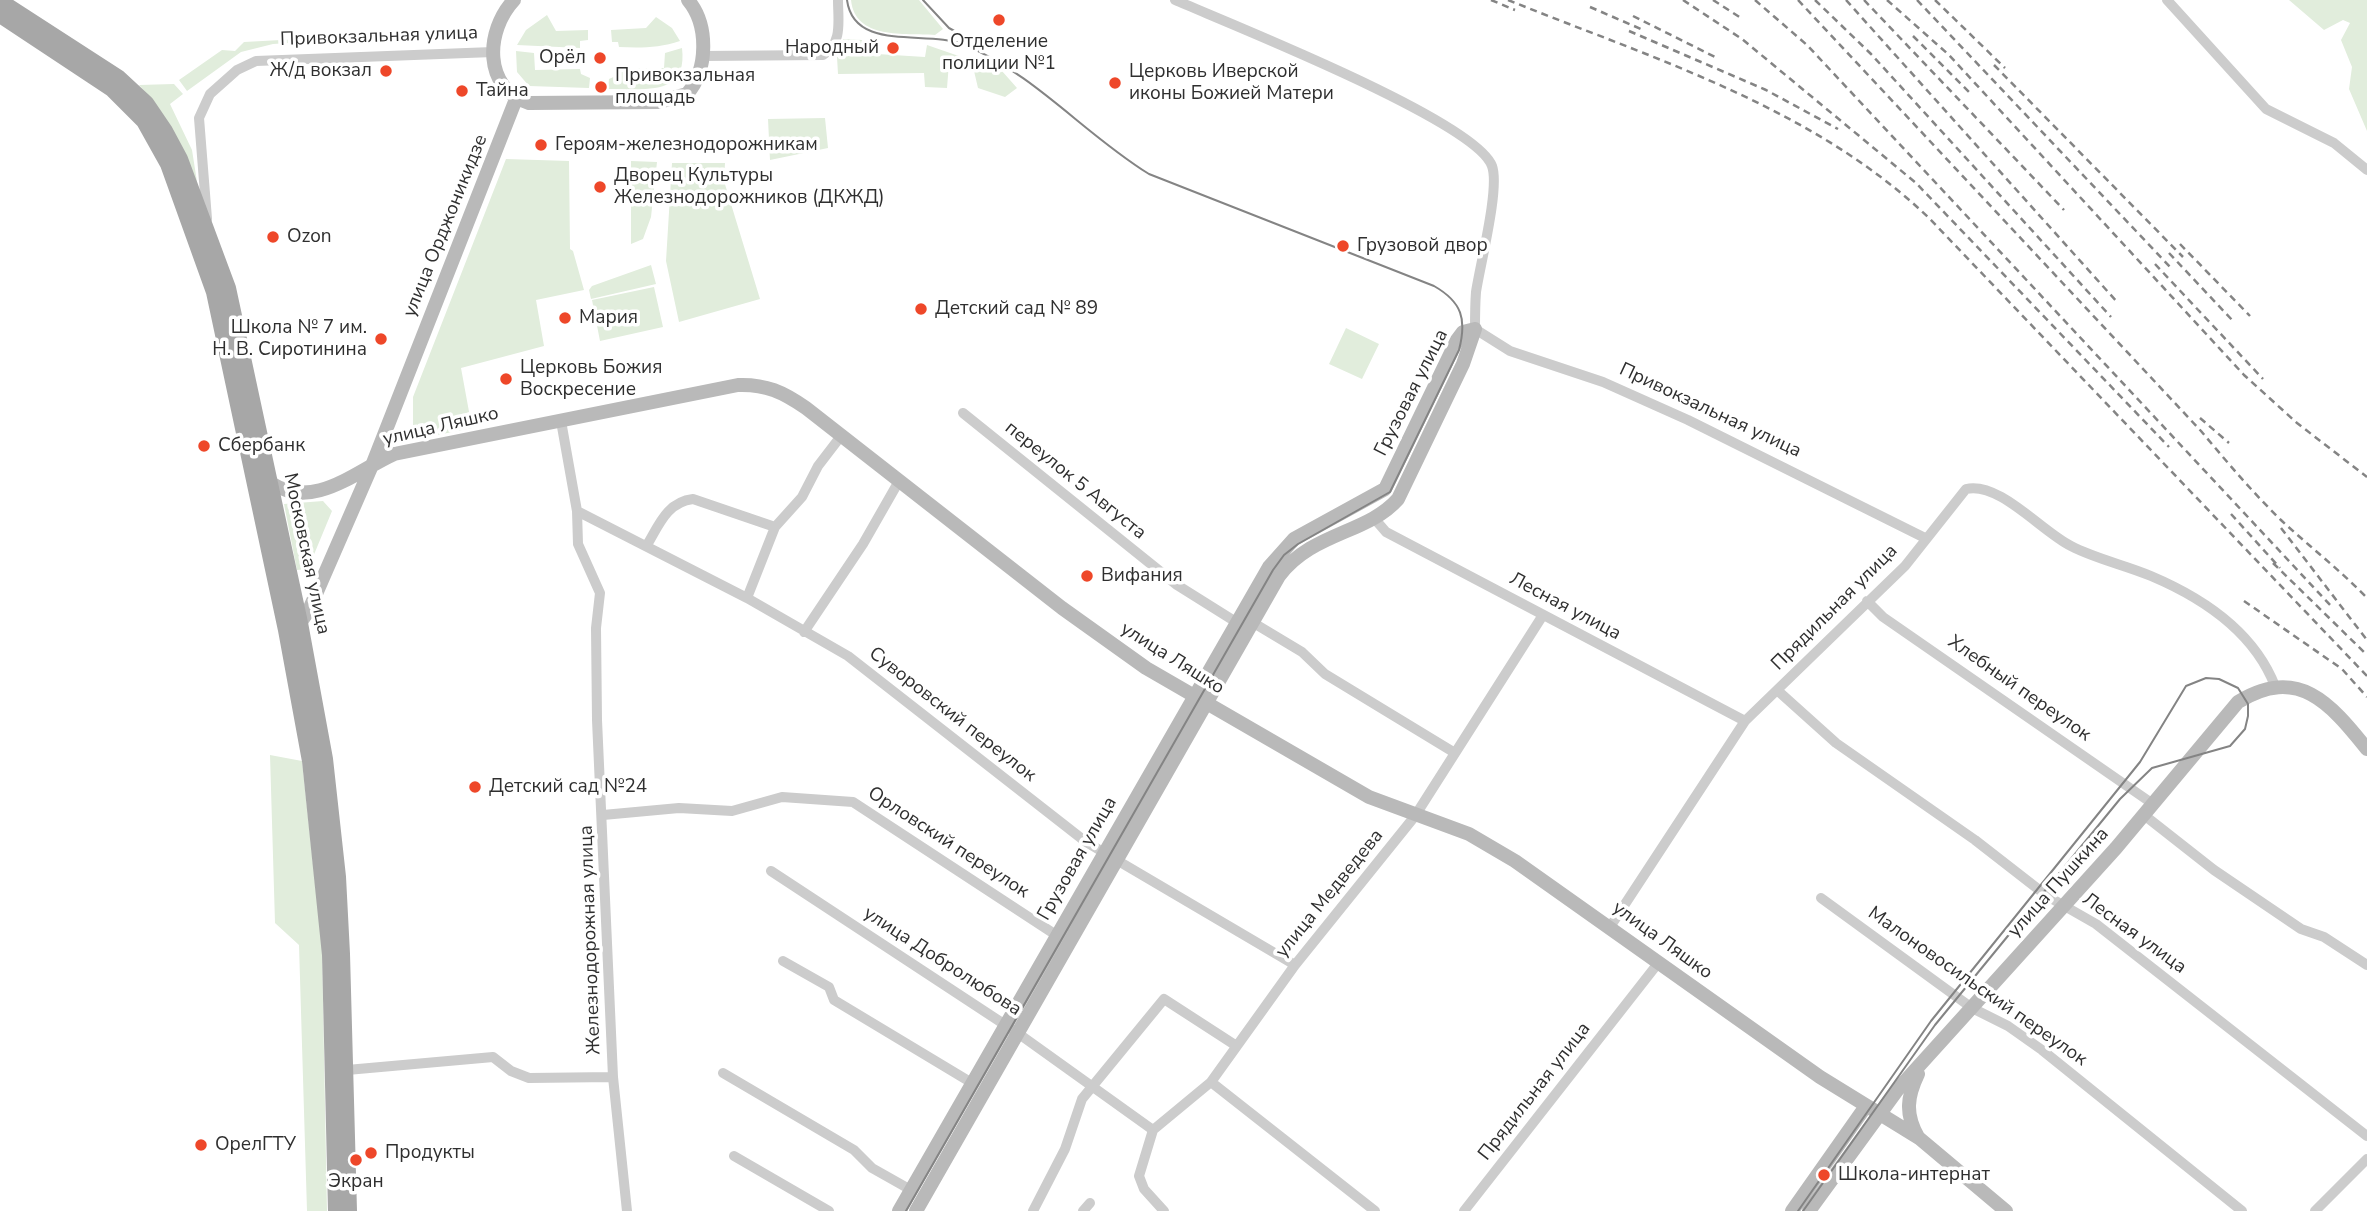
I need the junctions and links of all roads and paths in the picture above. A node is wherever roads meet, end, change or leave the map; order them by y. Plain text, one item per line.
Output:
1 (514, 0) edge
2 (688, 0) edge
3 (838, 0) edge
4 (1175, 0) edge
5 (2167, 0) edge
6 (0, 1) edge
7 (0, 15) edge
8 (493, 52) junction
9 (703, 56) junction
10 (516, 99) junction
11 (2367, 170) edge
12 (208, 230) junction
13 (1475, 330) junction
14 (963, 413) dead end
15 (561, 421) junction
16 (841, 436) junction
17 (373, 463) junction
18 (899, 481) junction
19 (271, 484) junction
20 (577, 511) junction
21 (1373, 517) junction
22 (775, 527) junction
23 (1925, 538) junction
24 (647, 545) junction
25 (747, 598) junction
26 (1867, 601) junction
27 (1543, 615) junction
28 (1236, 622) junction
29 (1252, 622) junction
30 (293, 627) junction
31 (804, 632) junction
32 (2275, 686) junction
33 (1777, 690) junction
34 (1199, 700) junction
35 (1745, 722) junction
36 (2367, 749) edge
37 (1455, 753) junction
38 (2149, 809) junction
39 (603, 815) junction
40 (1415, 816) junction
41 (1103, 853) junction
42 (1117, 862) junction
43 (771, 871) dead end
44 (1821, 898) dead end
45 (2065, 905) junction
46 (1611, 927) junction
47 (1056, 935) junction
48 (783, 961) dead end
49 (1659, 962) junction
50 (1295, 965) junction
51 (2367, 965) edge
52 (1972, 1008) junction
53 (1006, 1025) junction
54 (1019, 1034) junction
55 (1236, 1045) junction
56 (1923, 1061) junction
57 (346, 1070) junction
58 (723, 1073) dead end
59 (613, 1077) junction
60 (1211, 1082) junction
61 (972, 1083) junction
62 (1091, 1087) junction
63 (1866, 1106) junction
64 (1879, 1113) junction
65 (1153, 1130) junction
66 (2367, 1136) edge
67 (1919, 1138) junction
68 (734, 1156) dead end
69 (2367, 1159) edge
70 (342, 1177) junction
71 (911, 1190) junction
72 (336, 1211) edge
73 (349, 1211) edge
74 (627, 1211) edge
75 (829, 1211) edge
76 (899, 1211) edge
77 (916, 1211) edge
78 (1033, 1211) edge
79 (1164, 1211) edge
80 (1375, 1211) edge
81 (1464, 1211) edge
82 (1792, 1211) edge
83 (1809, 1211) edge
84 (2006, 1211) edge
85 (2242, 1211) edge
86 (2315, 1211) edge

1 - 8 street
2 - 9 street
3 - 9 street
4 - 13 street
5 - 11 street
6 - 12 main road, Московская улица
7 - 30 main road, Московская улица
8 - 10 street, Привокзальная улица
8 - 12 street, Привокзальная улица
9 - 10 street
10 - 17 street, улица Орджоникидзе
12 - 19 main road, Московская улица
13 - 21 street, Грузовая улица
13 - 23 street, Привокзальная улица
13 - 28 street, Грузовая улица
14 - 28 street, переулок 5 Августа
15 - 16 street, улица Ляшко
15 - 17 street, улица Ляшко
15 - 20 street, Железнодорожная улица
16 - 18 street, улица Ляшко
16 - 22 street
17 - 19 street, улица Ляшко
17 - 30 street, улица Орджоникидзе
18 - 31 street
18 - 34 street, улица Ляшко
19 - 30 main road, Московская улица
20 - 24 street, Суворовский переулок
20 - 39 street, Железнодорожная улица
21 - 27 street, Лесная улица
21 - 29 street, Грузовая улица
22 - 24 street
22 - 25 street
23 - 26 street, Прядильная улица
23 - 32 street, Прядильная улица
24 - 25 street, Суворовский переулок
25 - 31 street, Суворовский переулок
26 - 33 street, Прядильная улица
26 - 38 street, Хлебный переулок
27 - 35 street, Лесная улица
27 - 37 street, улица Медведева
28 - 34 street, Грузовая улица
29 - 34 street, Грузовая улица
29 - 37 street
30 - 57 main road, Московская улица
30 - 70 main road, Московская улица
31 - 41 street, Суворовский переулок
32 - 36 street
32 - 38 street, улица Пушкина
33 - 35 street, Прядильная улица
33 - 45 street, Лесная улица
34 - 40 street, улица Ляшко
34 - 41 street, Грузовая улица
34 - 42 street, Грузовая улица
35 - 46 street, Прядильная улица
37 - 40 street, улица Медведева
38 - 45 street, улица Пушкина
38 - 51 street, Хлебный переулок
39 - 47 street, Орловский переулок
39 - 59 street, Железнодорожная улица
40 - 46 street, улица Ляшко
40 - 50 street, улица Медведева
41 - 42 street, Суворовский переулок
41 - 47 street, Грузовая улица
42 - 50 street, Суворовский переулок
42 - 54 street, Грузовая улица
43 - 53 street, улица Добролюбова
44 - 52 street, Малоновосильский переулок
45 - 52 street, улица Пушкина
45 - 66 street, Лесная улица
46 - 49 street, улица Ляшко
47 - 53 street, Грузовая улица
48 - 61 street
49 - 63 street, улица Ляшко
49 - 81 street, Прядильная улица
50 - 55 street, улица Медведева
52 - 56 street, улица Пушкина
52 - 85 street, Малоновосильский переулок
53 - 54 street, улица Добролюбова
53 - 61 street, Грузовая улица
54 - 62 street, улица Добролюбова
54 - 77 street, Грузовая улица
55 - 60 street, улица Медведева
55 - 62 street
56 - 64 street, улица Пушкина
56 - 67 street
57 - 59 street
57 - 70 main road, Московская улица
58 - 71 street
59 - 74 street, Железнодорожная улица
60 - 65 street, улица Медведева
60 - 80 street
61 - 71 street, Грузовая улица
62 - 65 street, улица Добролюбова
62 - 78 street
63 - 64 street, улица Ляшко
63 - 82 street
64 - 67 street, улица Ляшко
64 - 83 street, улица Пушкина
65 - 79 street
67 - 84 street, улица Ляшко
68 - 75 street
69 - 86 street
70 - 72 main road, Московская улица
70 - 73 main road, Московская улица
71 - 76 street, Грузовая улица

